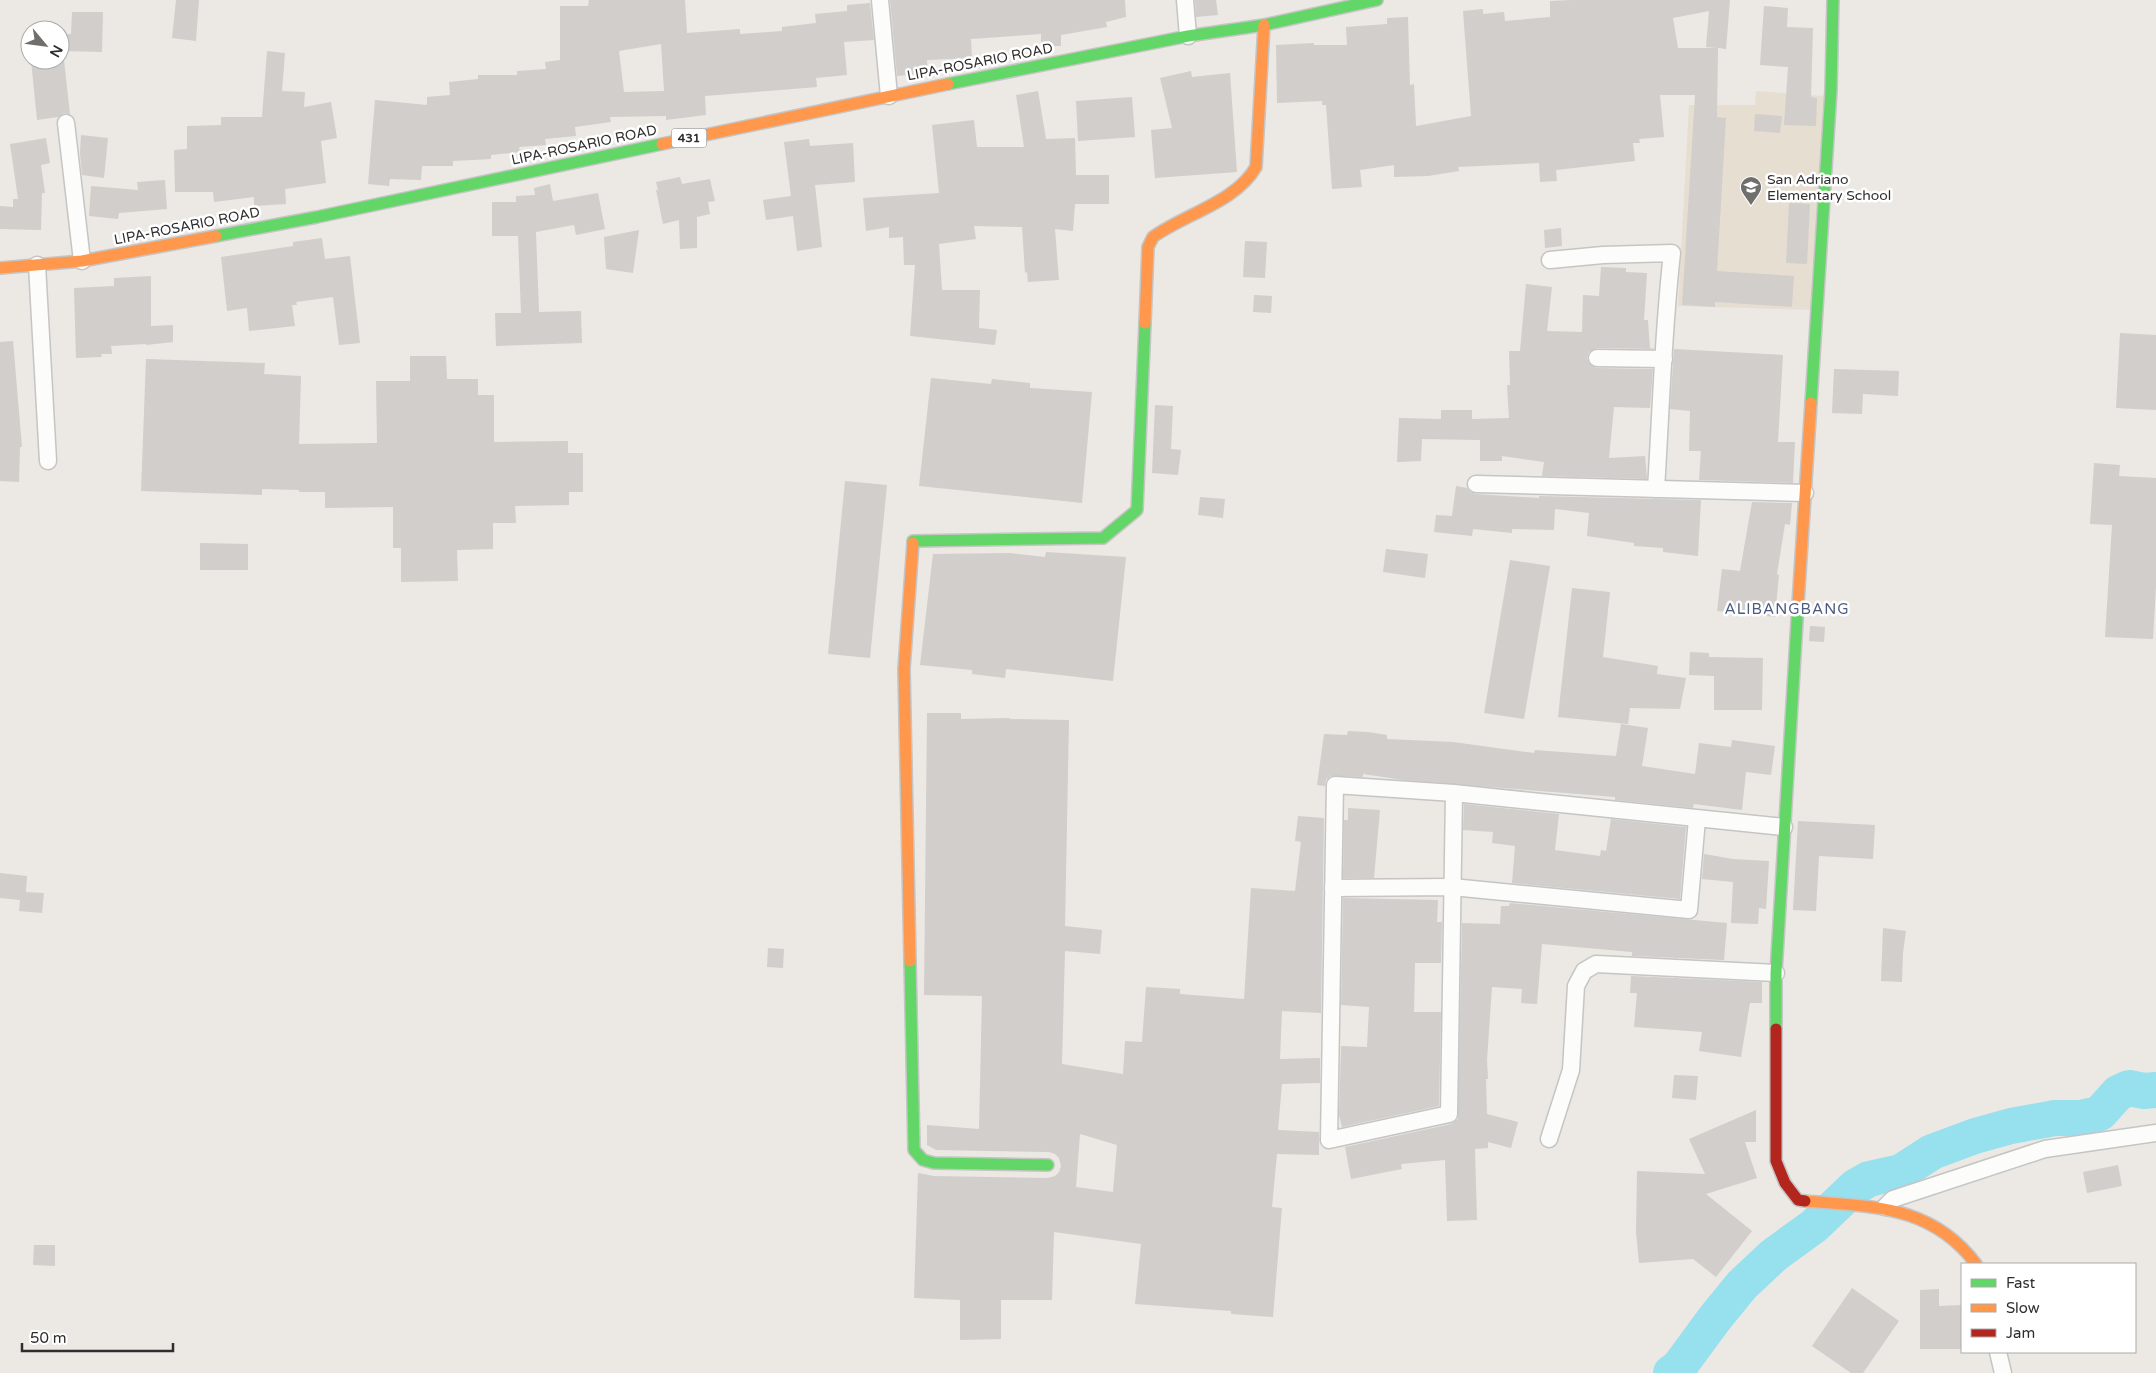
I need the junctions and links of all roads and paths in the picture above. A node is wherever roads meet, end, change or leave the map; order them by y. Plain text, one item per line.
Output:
1 (880, 0) edge
2 (1186, 0) edge
3 (1377, 0) edge
4 (1833, 0) edge
5 (1264, 25) junction
6 (1188, 36) junction
7 (889, 96) junction
8 (66, 123) dead end
9 (82, 260) junction
10 (1550, 260) dead end
11 (37, 265) junction
12 (0, 268) edge
13 (1597, 358) dead end
14 (1664, 359) junction
15 (48, 461) dead end
16 (1476, 484) dead end
17 (1656, 489) junction
18 (1805, 492) junction
19 (1454, 793) junction
20 (1697, 819) junction
21 (1784, 827) junction
22 (1452, 887) junction
23 (1333, 888) junction
24 (1776, 973) junction
25 (2156, 1133) edge
26 (1549, 1139) dead end
27 (1048, 1165) dead end
28 (1885, 1207) junction
29 (1975, 1263) edge
30 (1998, 1353) edge
31 (2003, 1373) edge

1 - 7 street
2 - 6 street
3 - 5 street, LIPA-ROSARIO ROAD / 431
4 - 18 street
5 - 6 street, LIPA-ROSARIO ROAD / 431
5 - 27 street
6 - 7 street, LIPA-ROSARIO ROAD / 431
7 - 9 street, LIPA-ROSARIO ROAD / 431
8 - 9 street
9 - 11 street, LIPA-ROSARIO ROAD / 431
10 - 14 street
11 - 12 street, LIPA-ROSARIO ROAD / 431
11 - 15 street
13 - 14 street
14 - 17 street
16 - 17 street
17 - 18 street
18 - 21 street
19 - 20 street
19 - 22 street
19 - 23 street
20 - 21 street
20 - 22 street
21 - 24 street
22 - 23 street
22 - 23 street
24 - 26 street
24 - 28 street
25 - 28 street
28 - 29 street
30 - 31 street

